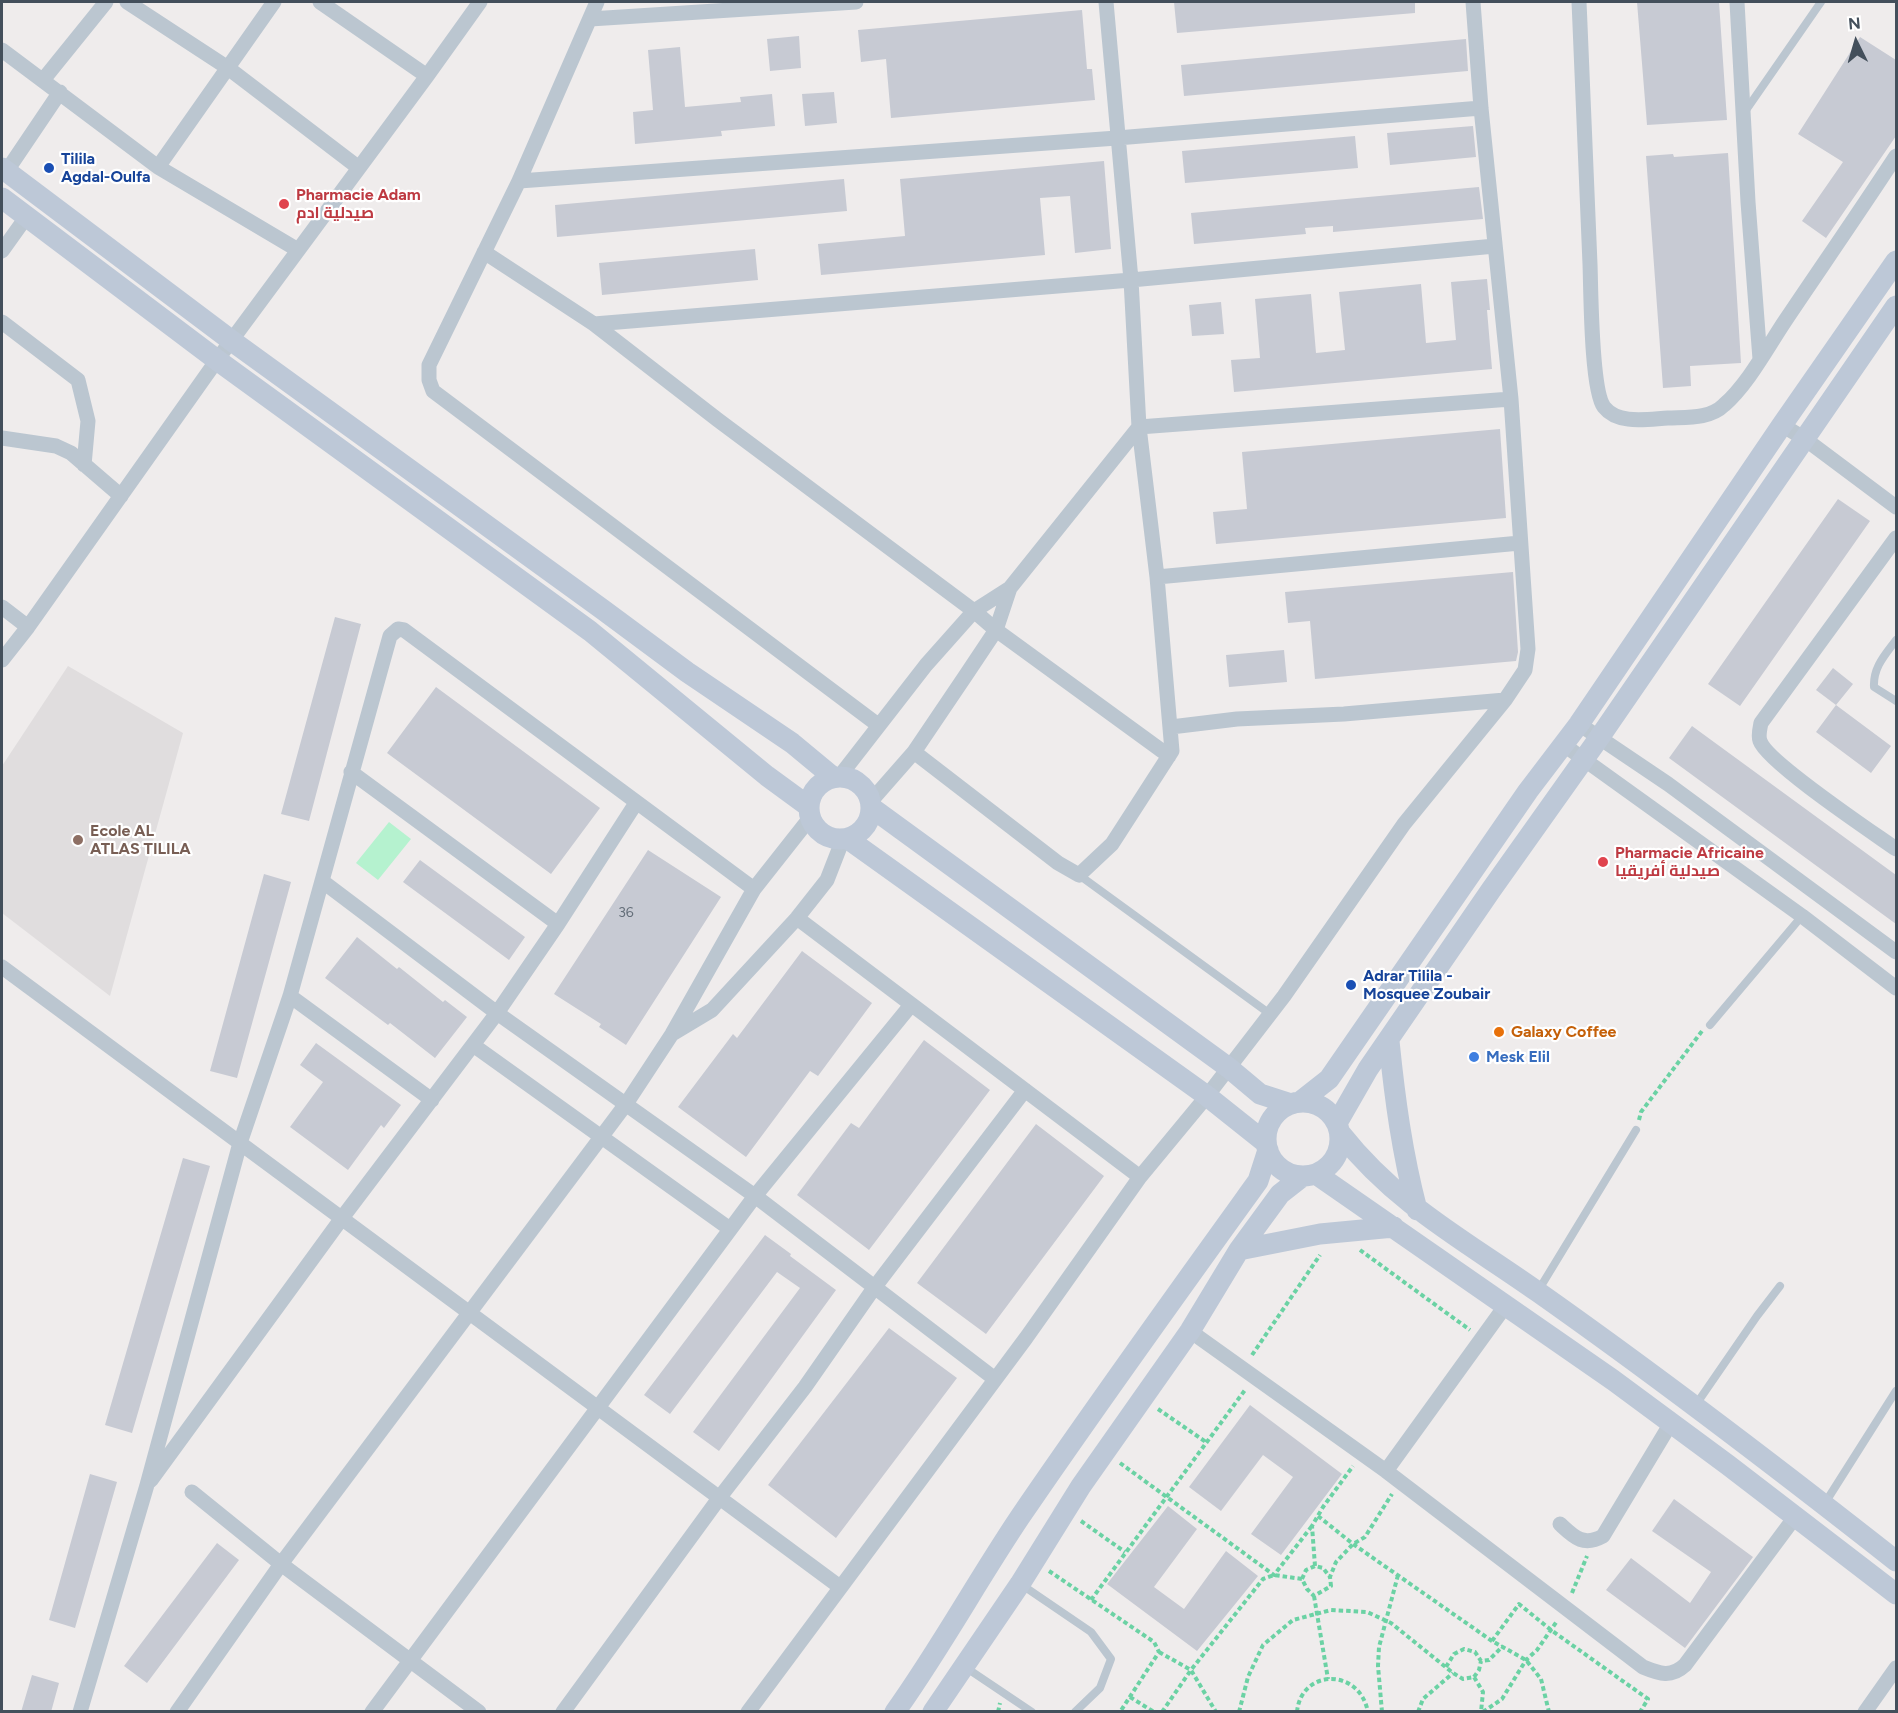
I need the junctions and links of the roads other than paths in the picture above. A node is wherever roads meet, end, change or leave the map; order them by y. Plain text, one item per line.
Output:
1 (106, 2) edge
2 (126, 2) edge
3 (274, 2) edge
4 (320, 2) edge
5 (480, 2) edge
6 (597, 2) edge
7 (856, 2) edge
8 (1106, 2) edge
9 (1473, 2) edge
10 (1579, 2) edge
11 (1737, 2) edge
12 (1821, 2) edge
13 (590, 19) junction
14 (2, 50) edge
15 (228, 69) junction
16 (427, 76) junction
17 (43, 80) junction
18 (60, 92) junction
19 (1481, 108) junction
20 (1744, 114) junction
21 (1117, 138) junction
22 (1896, 156) edge
23 (158, 167) junction
24 (359, 168) junction
25 (4, 170) edge
26 (519, 181) junction
27 (2, 200) edge
28 (27, 216) junction
29 (1495, 246) junction
30 (298, 250) junction
31 (2, 251) edge
32 (484, 252) junction
33 (1896, 261) edge
34 (1131, 280) junction
35 (1896, 306) edge
36 (2, 322) edge
37 (594, 324) junction
38 (232, 341) junction
39 (1760, 359) junction
40 (217, 360) junction
41 (1511, 399) junction
42 (1782, 425) junction
43 (1139, 427) junction
44 (2, 438) edge
45 (1805, 439) junction
46 (84, 465) junction
47 (121, 496) junction
48 (1896, 507) edge
49 (1896, 537) edge
50 (1520, 543) junction
51 (1157, 577) junction
52 (1010, 588) junction
53 (2, 607) edge
54 (974, 610) junction
55 (28, 627) junction
56 (996, 630) junction
57 (1896, 640) edge
58 (2, 660) edge
59 (1505, 700) junction
60 (1896, 701) edge
61 (1579, 724) junction
62 (878, 725) junction
63 (1171, 727) junction
64 (1599, 738) junction
65 (1564, 745) junction
66 (914, 752) junction
67 (1169, 756) junction
68 (1583, 760) junction
69 (351, 772) junction
70 (836, 777) junction
71 (636, 803) junction
72 (871, 804) junction
73 (809, 812) junction
74 (845, 839) junction
75 (1896, 849) edge
76 (1079, 875) junction
77 (322, 881) junction
78 (754, 889) junction
79 (1802, 916) junction
80 (797, 918) junction
81 (558, 924) junction
82 (1896, 952) edge
83 (2, 967) edge
84 (1896, 988) edge
85 (290, 996) junction
86 (911, 1005) junction
87 (497, 1013) junction
88 (1270, 1014) junction
89 (1710, 1025) road end
90 (672, 1034) junction
91 (1389, 1041) junction
92 (473, 1045) junction
93 (1229, 1068) junction
94 (1025, 1090) junction
95 (1207, 1096) junction
96 (432, 1100) junction
97 (1296, 1102) junction
98 (626, 1104) junction
99 (1339, 1129) junction
100 (1636, 1130) road end
101 (600, 1138) junction
102 (240, 1143) junction
103 (1267, 1146) junction
104 (1310, 1175) junction
105 (1140, 1177) junction
106 (755, 1196) junction
107 (1417, 1210) junction
108 (342, 1218) junction
109 (1394, 1227) junction
110 (730, 1229) junction
111 (1239, 1251) junction
112 (1780, 1286) dead end
113 (874, 1288) junction
114 (1538, 1292) junction
115 (1506, 1305) junction
116 (469, 1313) junction
117 (1190, 1331) junction
118 (995, 1379) junction
119 (1896, 1392) edge
120 (1695, 1407) junction
121 (597, 1408) junction
122 (1671, 1423) junction
123 (1386, 1471) junction
124 (147, 1485) junction
125 (192, 1492) dead end
126 (720, 1497) junction
127 (1824, 1504) junction
128 (1796, 1517) junction
129 (1560, 1524) dead end
130 (1896, 1561) edge
131 (281, 1564) junction
132 (1020, 1584) junction
133 (840, 1587) junction
134 (1896, 1594) edge
135 (411, 1661) junction
136 (964, 1667) junction
137 (1896, 1668) edge
138 (185, 1709) edge
139 (80, 1712) edge
140 (372, 1712) edge
141 (479, 1712) edge
142 (563, 1712) edge
143 (748, 1712) edge
144 (894, 1712) edge
145 (933, 1712) edge
146 (1032, 1712) edge
147 (1075, 1712) edge
148 (1865, 1712) edge

1 - 17 street
2 - 15 street
3 - 15 street
4 - 16 street
5 - 16 street
6 - 13 street
7 - 13 street
8 - 21 street
9 - 19 street
10 - 39 street
11 - 20 street
12 - 20 lane
13 - 26 street
14 - 17 street
15 - 23 street
15 - 24 street
16 - 24 street
17 - 18 street
18 - 23 street
18 - 25 street
19 - 21 street
19 - 29 street
20 - 39 street
21 - 26 street
21 - 34 street
22 - 39 street
23 - 30 street
24 - 30 street
25 - 38 street
26 - 32 street
27 - 28 street
28 - 31 street
28 - 40 street
29 - 34 street
29 - 41 street
30 - 38 street
32 - 37 street
32 - 62 street
33 - 42 street
34 - 37 street
34 - 43 street
35 - 45 street
36 - 46 street
37 - 54 street
38 - 40 street
38 - 70 street
40 - 47 street
40 - 73 street
41 - 43 street
41 - 50 street
42 - 45 street
42 - 61 street
43 - 51 street
43 - 52 street
44 - 46 street
45 - 48 street
45 - 64 street
46 - 47 street
47 - 55 street
49 - 75 street
50 - 51 street
50 - 59 street
51 - 63 street
52 - 54 street
52 - 56 street
53 - 55 street
54 - 56 street
54 - 62 street
55 - 58 street
56 - 66 street
56 - 67 street
57 - 60 lane
59 - 63 street
59 - 88 street
61 - 64 street
61 - 65 street
62 - 70 street
63 - 67 street
64 - 68 street
64 - 82 street
65 - 68 street
65 - 97 street
66 - 72 street
66 - 76 street
67 - 76 street
68 - 79 street
68 - 91 street
69 - 71 street
69 - 77 street
69 - 81 street
70 - 72 street
70 - 73 street
71 - 78 street
71 - 81 street
72 - 74 street
72 - 93 street
73 - 74 street
73 - 78 street
74 - 80 street
74 - 95 street
76 - 88 lane
77 - 85 street
77 - 87 street
78 - 90 street
79 - 84 street
79 - 89 lane
80 - 86 street
80 - 90 street
81 - 87 street
83 - 102 street
85 - 96 street
85 - 102 street
86 - 94 street
86 - 106 street
87 - 92 street
87 - 98 street
88 - 93 street
90 - 98 street
91 - 99 street
91 - 107 street
92 - 96 street
92 - 101 street
93 - 95 street
93 - 97 street
94 - 105 street
94 - 113 street
95 - 103 street
95 - 105 street
96 - 108 street
97 - 99 street
97 - 103 street
98 - 101 street
98 - 106 street
99 - 104 street
99 - 107 street
100 - 114 lane
101 - 110 street
101 - 116 street
102 - 108 street
102 - 124 street
103 - 104 street
103 - 144 street
104 - 109 street
104 - 111 street
105 - 118 street
106 - 110 street
106 - 113 street
107 - 114 street
108 - 116 street
108 - 124 street
109 - 111 street
109 - 115 street
110 - 121 street
111 - 117 street
112 - 120 lane
113 - 118 street
113 - 126 street
114 - 120 street
115 - 122 street
115 - 123 street
116 - 121 street
116 - 131 street
117 - 123 street
117 - 132 street
118 - 133 street
119 - 127 lane
120 - 127 street
121 - 126 street
121 - 135 street
122 - 128 street
122 - 129 street
123 - 128 street
124 - 139 street
125 - 131 street
126 - 133 street
126 - 142 street
127 - 130 street
128 - 134 street
131 - 135 street
131 - 138 street
132 - 136 street
132 - 147 lane
133 - 143 street
135 - 140 street
135 - 141 street
136 - 145 street
136 - 146 lane
137 - 148 street

